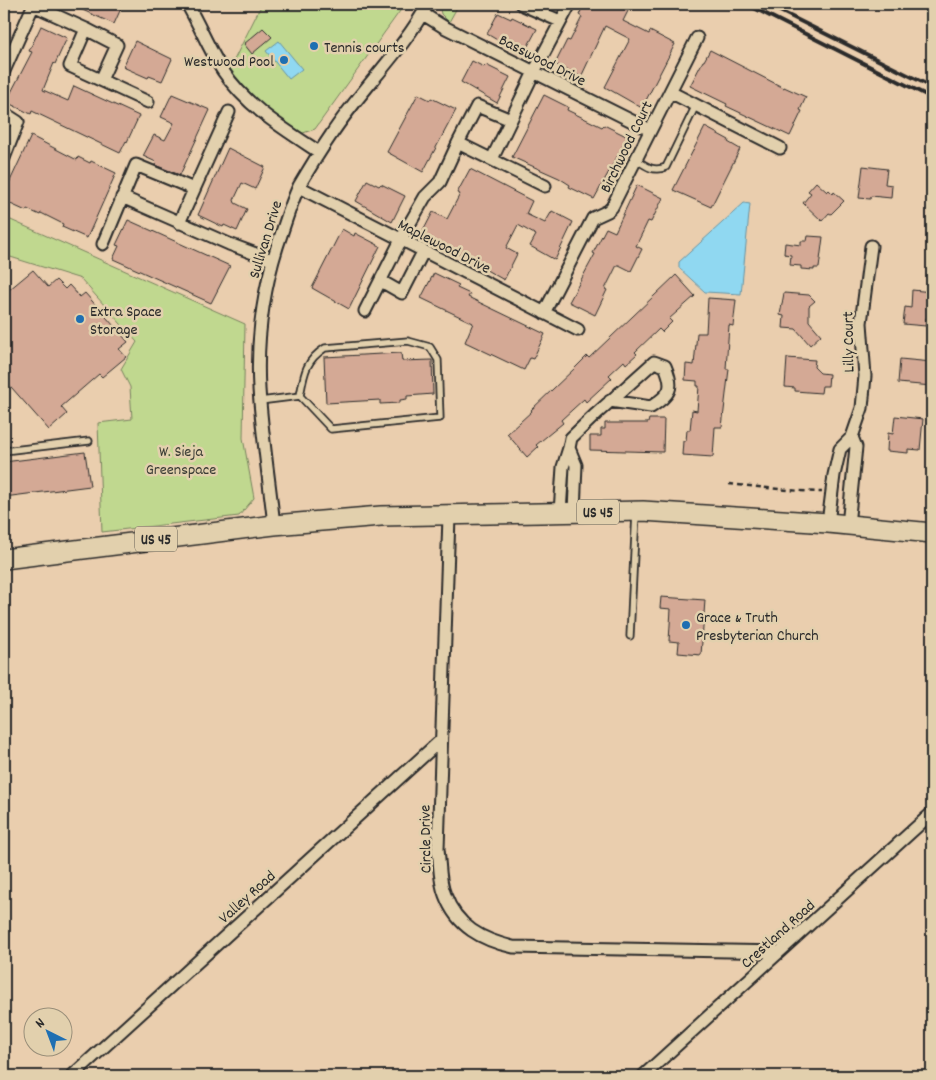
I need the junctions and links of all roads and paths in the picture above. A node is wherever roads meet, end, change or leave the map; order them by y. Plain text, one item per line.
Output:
1 (187, 4) edge
2 (521, 4) edge
3 (570, 4) edge
4 (34, 5) edge
5 (425, 9) edge
6 (560, 21) junction
7 (86, 29) junction
8 (697, 38) dead end
9 (4, 71) edge
10 (534, 72) junction
11 (101, 80) junction
12 (670, 92) junction
13 (148, 102) dead end
14 (696, 105) junction
15 (229, 112) dead end
16 (4, 113) edge
17 (511, 120) junction
18 (650, 130) junction
19 (458, 143) junction
20 (780, 148) dead end
21 (5, 151) edge
22 (320, 152) junction
23 (492, 159) junction
24 (637, 160) junction
25 (544, 186) dead end
26 (299, 187) junction
27 (194, 189) junction
28 (122, 197) junction
29 (178, 222) junction
30 (401, 241) junction
31 (103, 244) dead end
32 (872, 246) dead end
33 (423, 252) junction
34 (272, 260) junction
35 (380, 281) junction
36 (365, 311) dead end
37 (544, 313) junction
38 (578, 330) dead end
39 (300, 396) junction
40 (260, 401) junction
41 (610, 401) junction
42 (852, 437) junction
43 (89, 440) dead end
44 (4, 451) edge
45 (729, 484) dead end
46 (831, 493) junction
47 (636, 511) junction
48 (567, 512) junction
49 (449, 516) junction
50 (828, 523) junction
51 (274, 525) junction
52 (848, 525) junction
53 (932, 533) edge
54 (4, 559) edge
55 (630, 636) dead end
56 (441, 740) junction
57 (932, 813) edge
58 (779, 952) junction
59 (72, 1076) edge
60 (643, 1076) edge

1 - 22 street
2 - 6 street
3 - 6 street
4 - 7 street
4 - 9 street
5 - 10 street, Basswood Drive
5 - 22 street, Sullivan Drive
6 - 10 street
7 - 11 street
7 - 11 street
8 - 12 street, Birchwood Court
10 - 17 street
10 - 18 street, Basswood Drive
11 - 13 street
12 - 14 street
12 - 18 street, Birchwood Court
14 - 20 street
14 - 24 lane
15 - 27 street
16 - 21 street
17 - 19 street
17 - 23 street
18 - 24 street, Birchwood Court
19 - 23 street
19 - 30 street
22 - 26 street, Sullivan Drive
23 - 25 street
24 - 37 street, Birchwood Court
26 - 30 street, Maplewood Drive
26 - 34 street, Sullivan Drive
27 - 28 street
27 - 29 street
28 - 29 street
28 - 31 street
29 - 34 street
30 - 33 street, Maplewood Drive
30 - 35 street
32 - 42 street, Lilly Court
33 - 35 street
33 - 37 street, Maplewood Drive
34 - 40 street, Sullivan Drive
35 - 36 street
37 - 38 street, Maplewood Drive
39 - 39 lane
39 - 40 lane
40 - 51 street, Sullivan Drive
41 - 41 street
41 - 48 street
42 - 46 street, Lilly Court
42 - 52 street, Lilly Court
43 - 44 lane
45 - 46 path
46 - 50 street, Lilly Court
47 - 48 main road, US 45
47 - 50 main road, US 45
47 - 55 lane
48 - 49 main road, US 45
49 - 51 main road, US 45
49 - 56 street, Circle Drive
50 - 52 main road, US 45
51 - 54 main road, US 45
52 - 53 main road, US 45
56 - 58 street, Circle Drive
56 - 59 street, Valley Road
57 - 58 street, Crestland Road
58 - 60 street, Crestland Road

